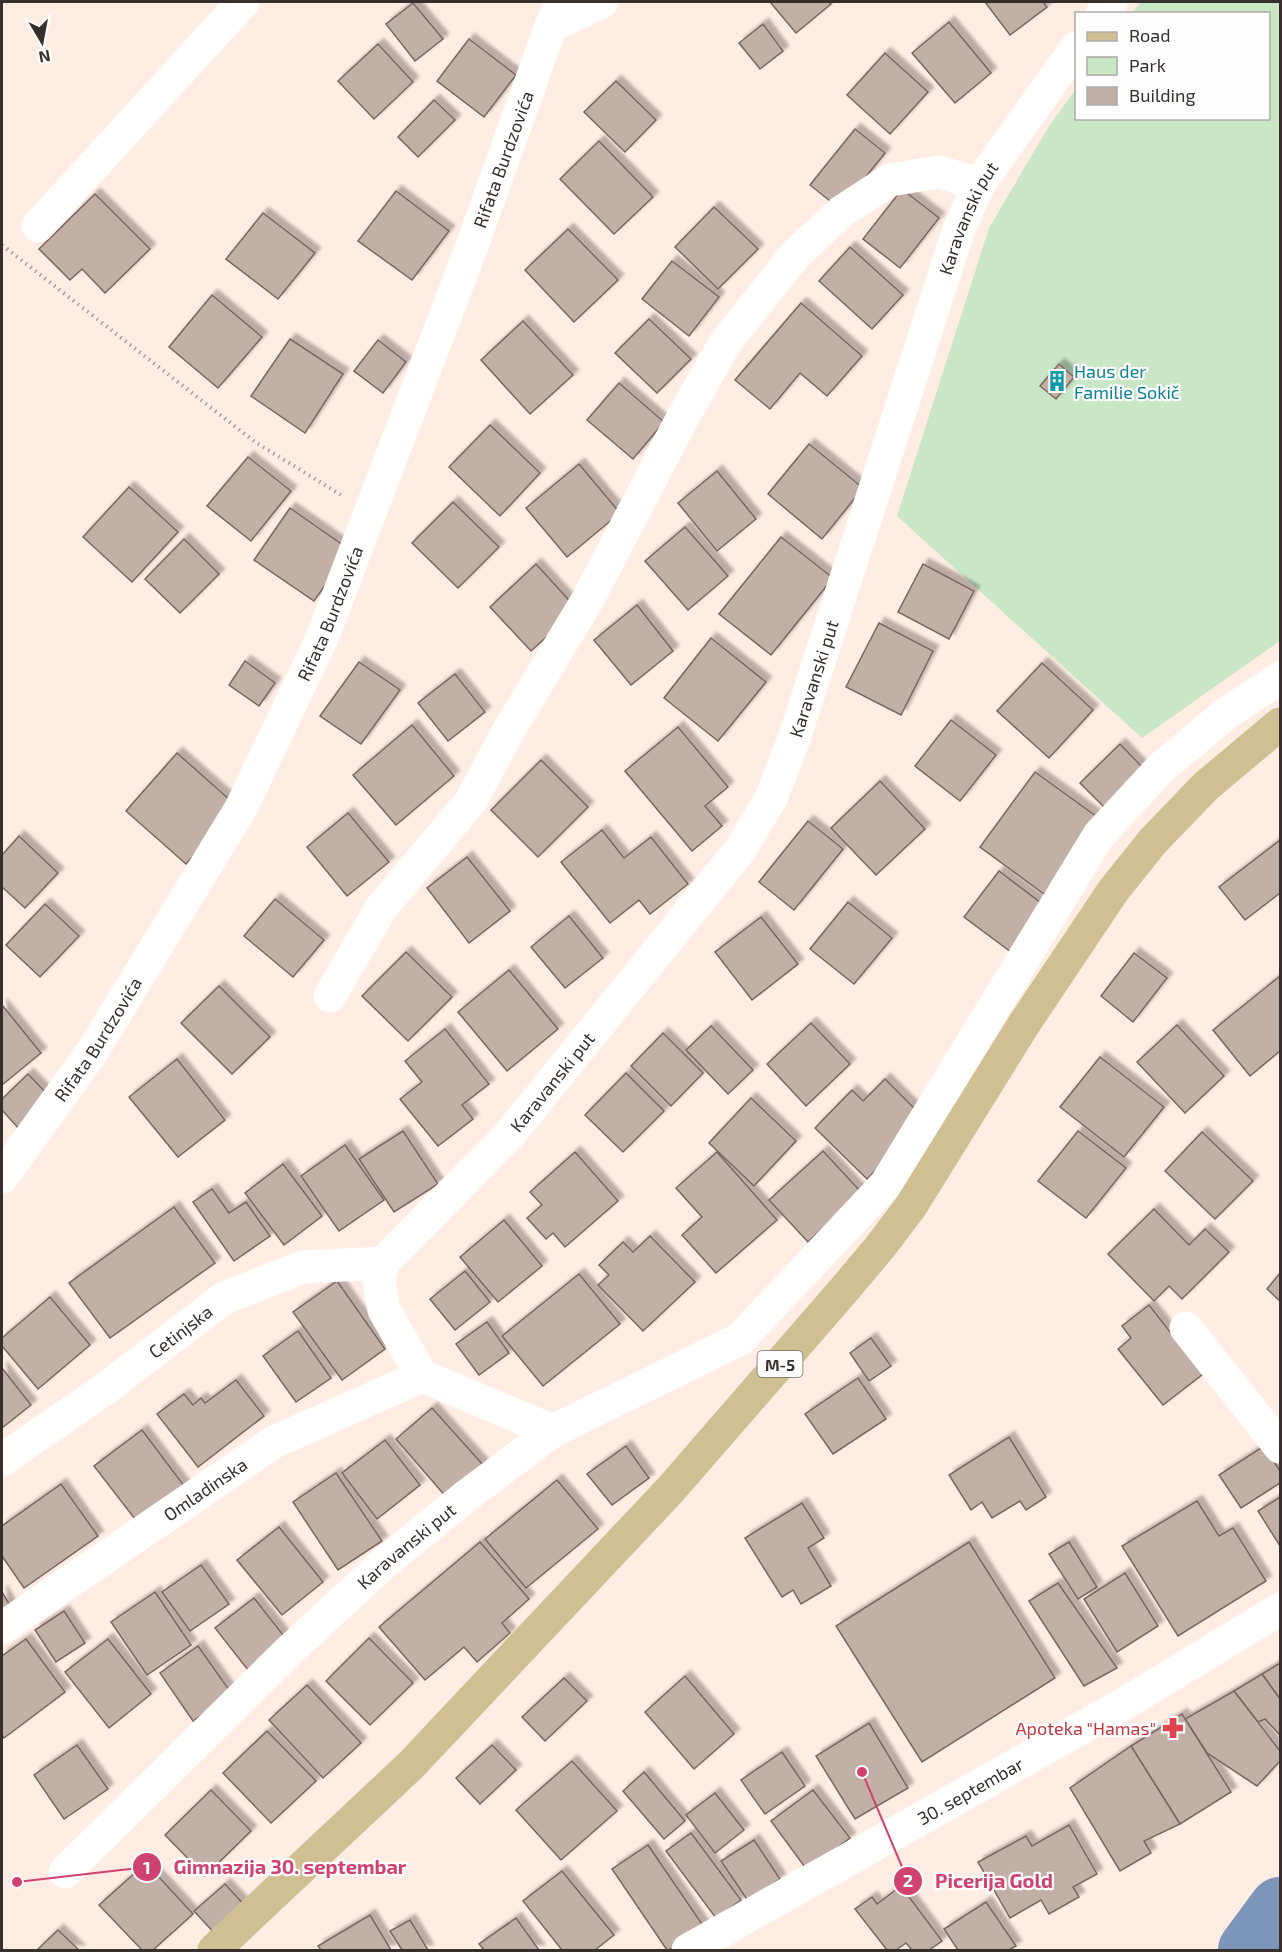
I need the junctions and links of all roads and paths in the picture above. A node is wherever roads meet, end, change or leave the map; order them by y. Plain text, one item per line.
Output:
1 (243, 2) edge
2 (602, 2) edge
3 (556, 14) edge
4 (1075, 51) edge
5 (979, 184) junction
6 (38, 226) dead end
7 (2, 245) edge
8 (370, 513) junction
9 (1281, 678) edge
10 (1281, 724) edge
11 (330, 996) dead end
12 (2, 1177) edge
13 (383, 1263) junction
14 (1186, 1328) dead end
15 (422, 1376) junction
16 (554, 1431) junction
17 (1281, 1447) edge
18 (2, 1460) edge
19 (1281, 1609) edge
20 (2, 1628) edge
21 (65, 1872) dead end
22 (214, 1950) edge
23 (688, 1950) edge

1 - 6 street
2 - 3 street
3 - 8 street, Rifata Burdzovića
4 - 5 street, Karavanski put
5 - 11 street
5 - 13 street, Karavanski put
7 - 8 path
8 - 12 street, Rifata Burdzovića
9 - 16 street, Karavanski put
10 - 22 main road, M-5
13 - 15 street
13 - 18 street, Cetinjska
14 - 17 street
15 - 16 street
15 - 20 street, Omladinska
16 - 21 street, Karavanski put
19 - 23 street, 30. septembar

